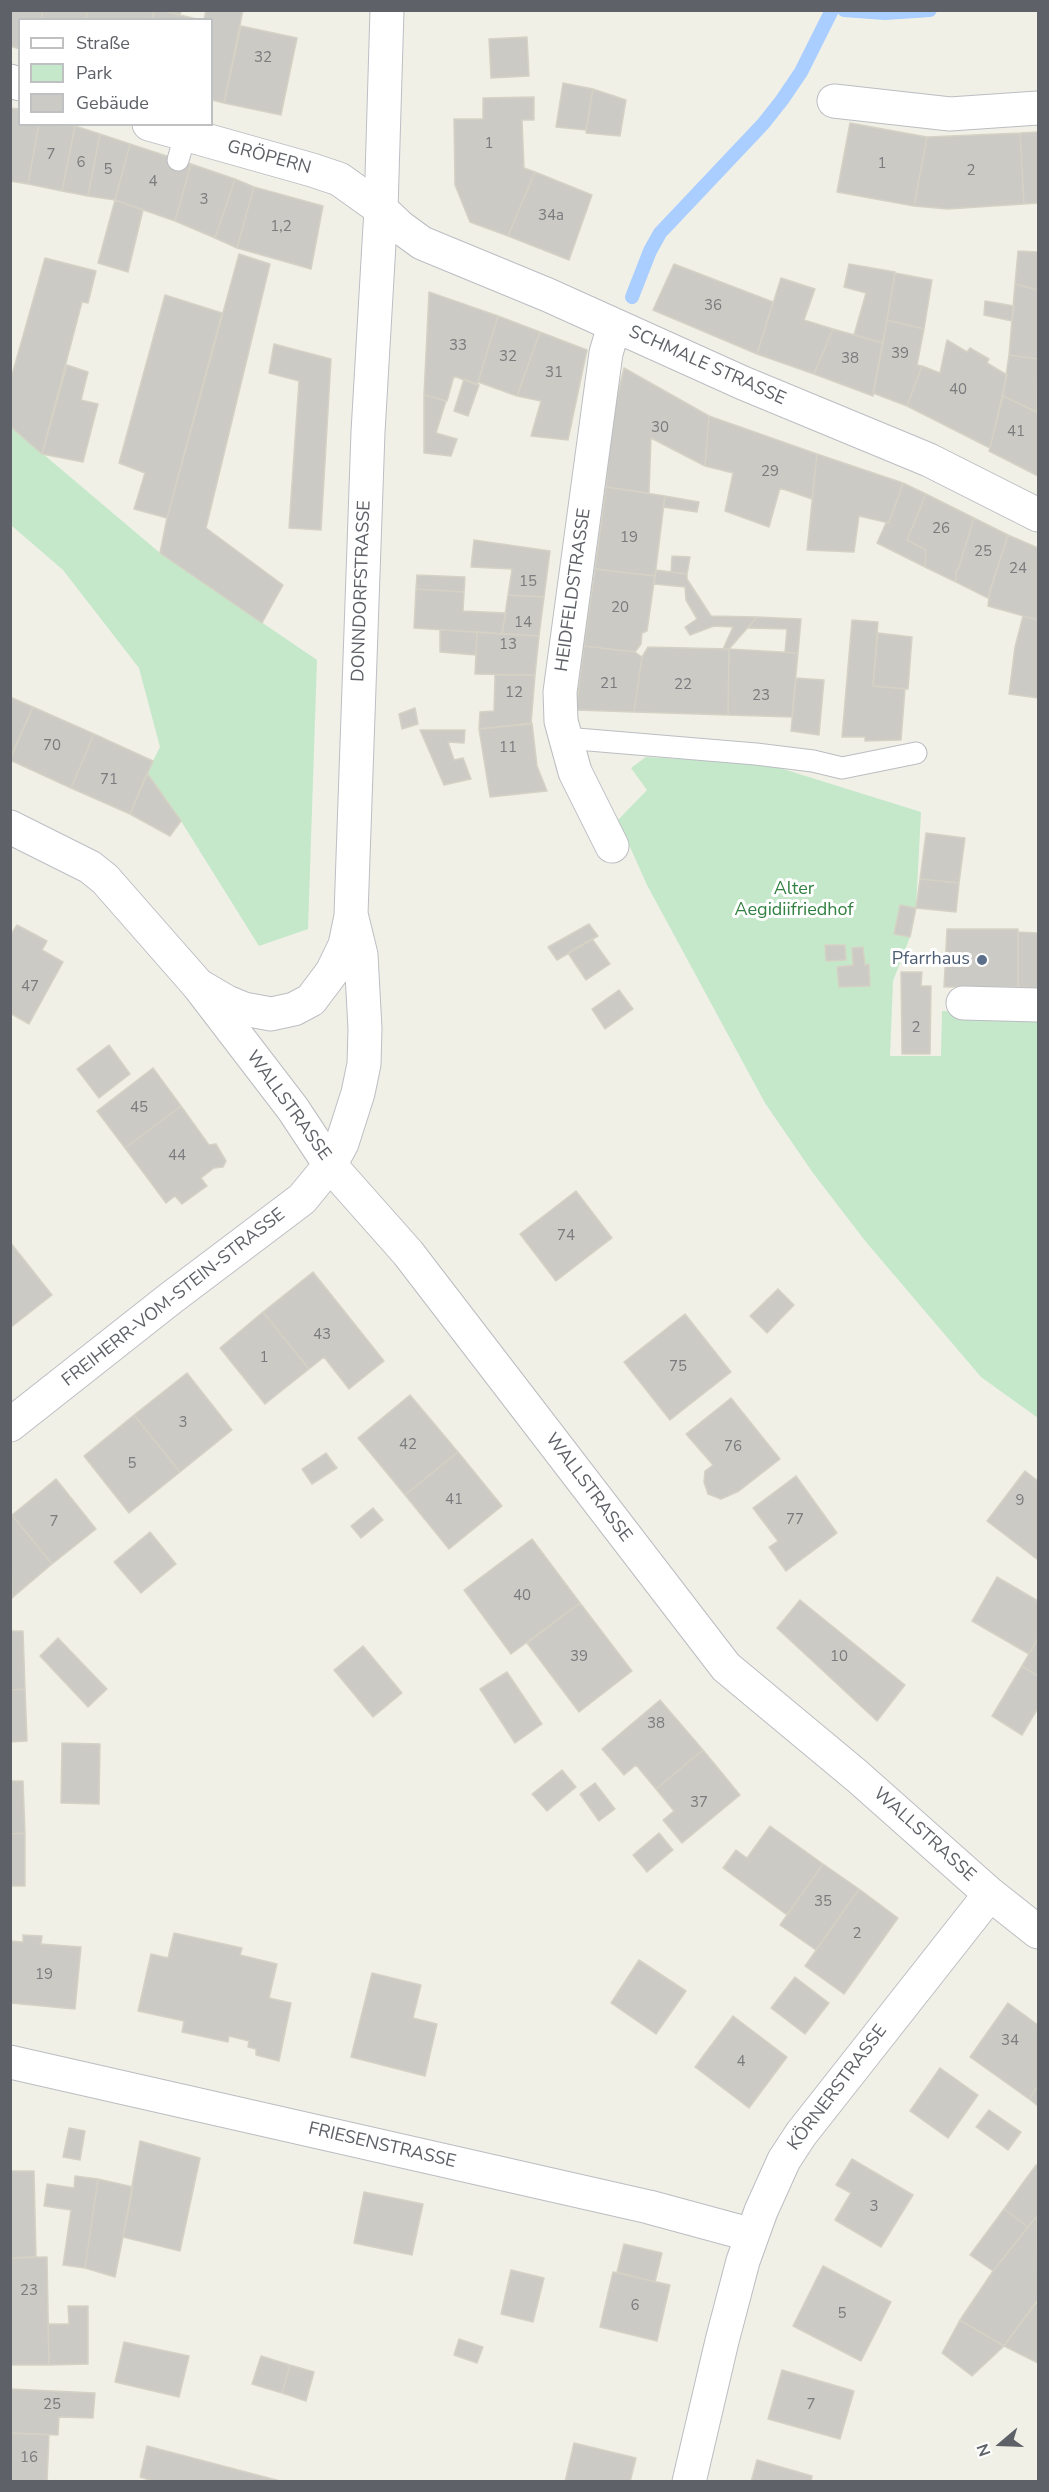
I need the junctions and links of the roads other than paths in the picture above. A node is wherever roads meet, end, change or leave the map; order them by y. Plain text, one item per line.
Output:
1 (387, 10) edge
2 (834, 101) dead end
3 (1038, 108) edge
4 (151, 126) edge
5 (381, 209) junction
6 (614, 326) junction
7 (1038, 515) edge
8 (565, 738) junction
9 (916, 753) dead end
10 (10, 827) edge
11 (612, 846) dead end
12 (351, 915) junction
13 (198, 985) junction
14 (963, 1003) dead end
15 (1038, 1005) edge
16 (330, 1165) junction
17 (10, 1425) edge
18 (990, 1894) junction
19 (1038, 1932) edge
20 (10, 2062) edge
21 (752, 2235) junction
22 (689, 2481) edge

1 - 5 street, DONNDORFSTRASSE
2 - 3 street
4 - 5 street, GRÖPERN
5 - 6 street, SCHMALE STRASSE
5 - 12 street, DONNDORFSTRASSE
6 - 7 street, SCHMALE STRASSE
6 - 8 street, HEIDFELDSTRASSE
8 - 9 lane
8 - 11 street, HEIDFELDSTRASSE
10 - 13 street, WALLSTRASSE
12 - 13 street, WALLSTRASSE
12 - 16 street, DONNDORFSTRASSE
13 - 16 street, WALLSTRASSE
14 - 15 street
16 - 17 street, FREIHERR-VOM-STEIN-STRASSE
16 - 18 street, WALLSTRASSE
18 - 19 street, WALLSTRASSE
18 - 21 street, KÖRNERSTRASSE
20 - 21 street, FRIESENSTRASSE
21 - 22 street, KÖRNERSTRASSE

